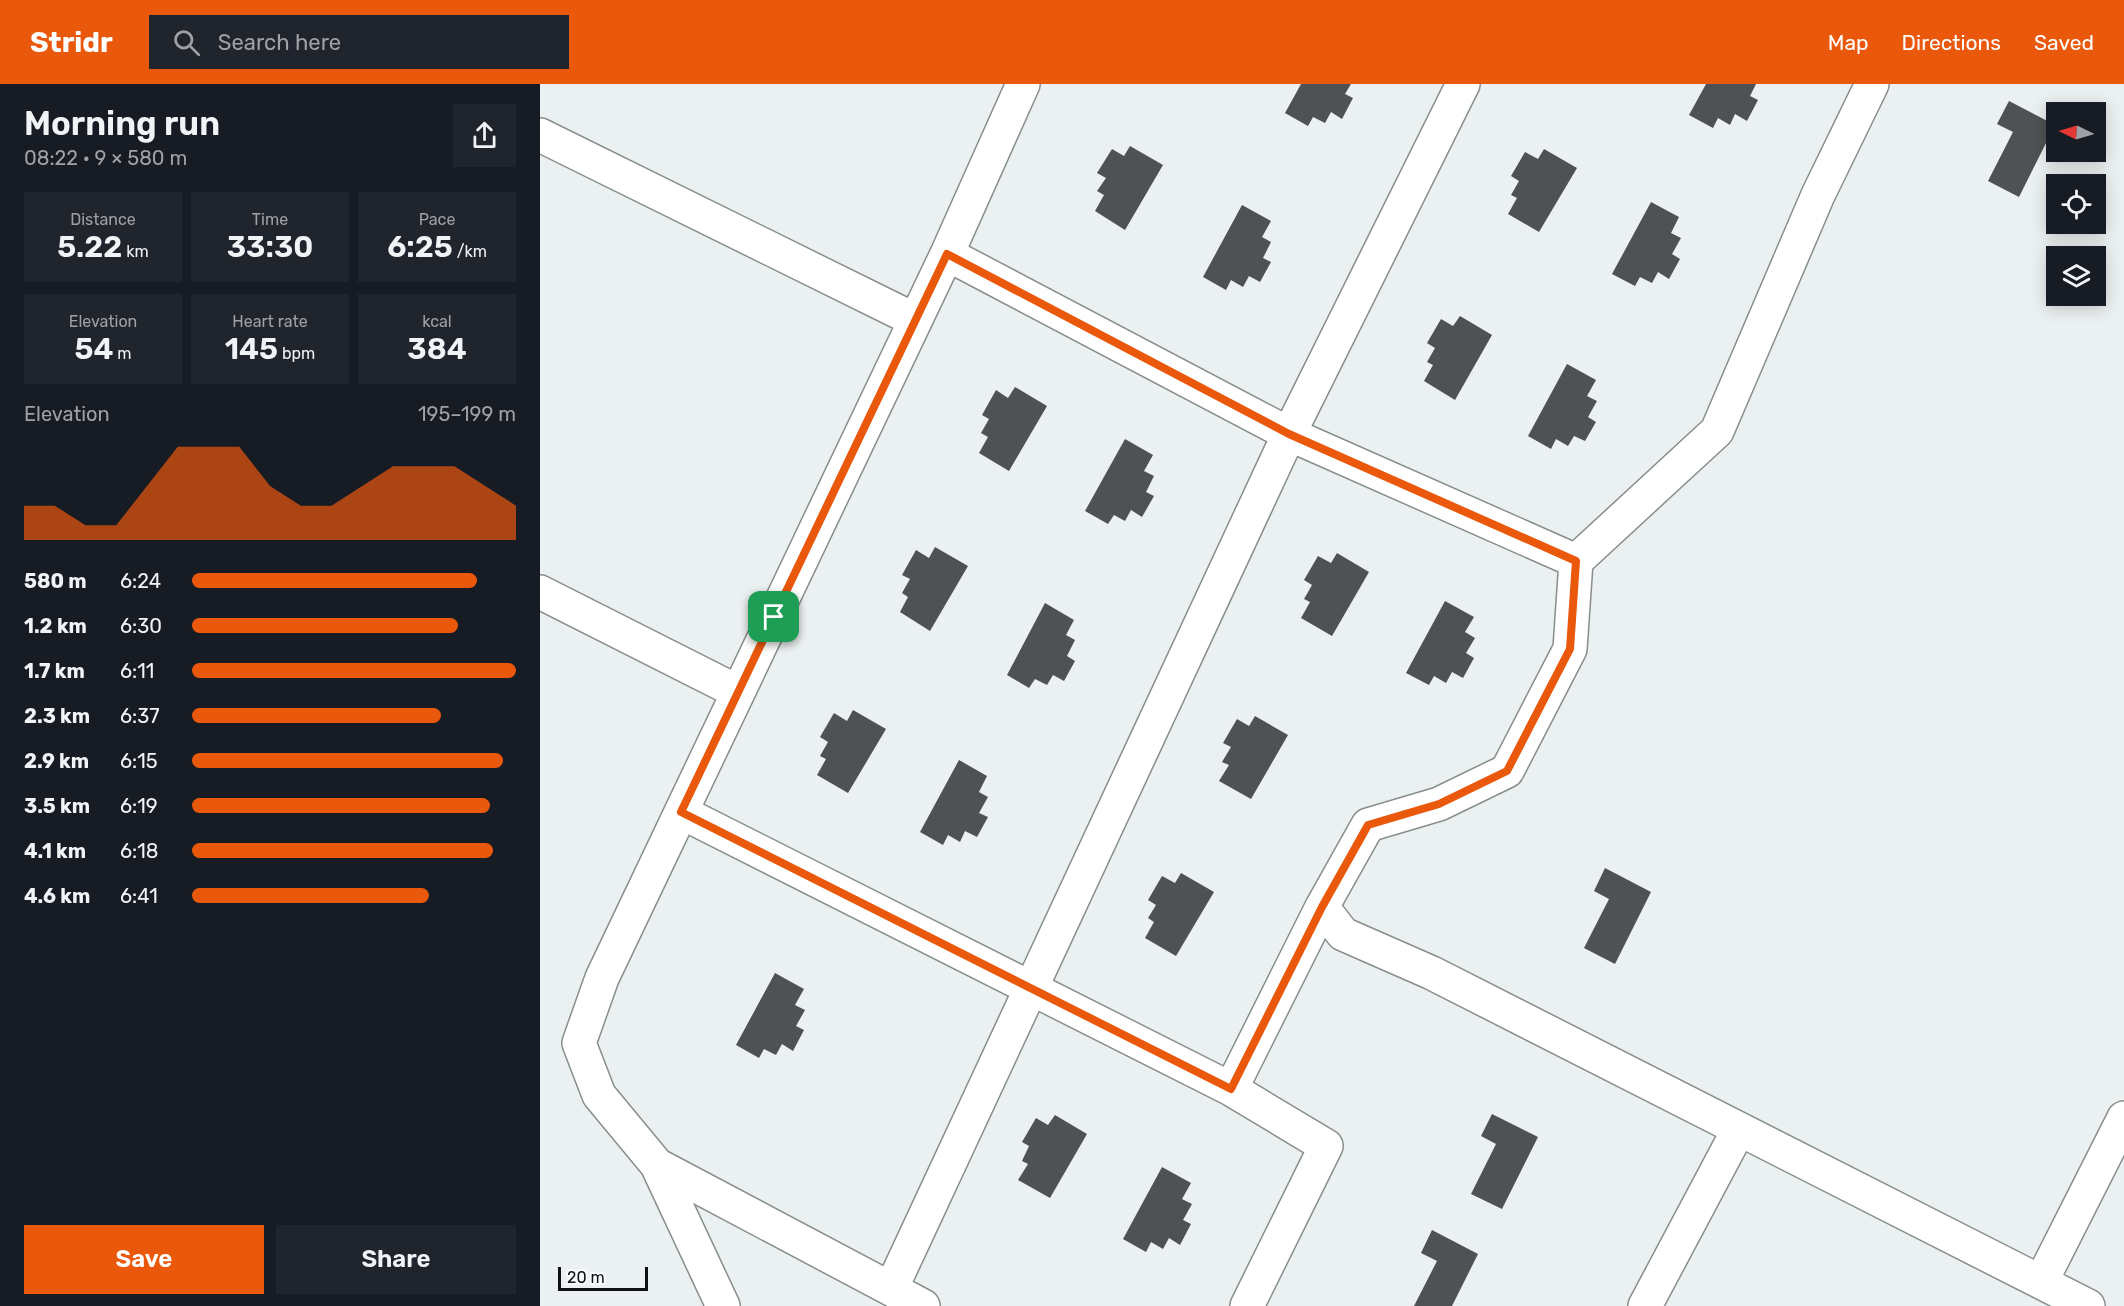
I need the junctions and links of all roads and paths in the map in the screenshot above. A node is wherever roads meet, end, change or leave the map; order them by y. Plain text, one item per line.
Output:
1 (1023, 84) edge
2 (1463, 84) edge
3 (1872, 84) edge
4 (540, 135) edge
5 (947, 254) junction
6 (915, 320) junction
7 (1289, 434) junction
8 (1576, 561) junction
9 (540, 591) edge
10 (738, 692) junction
11 (681, 812) junction
12 (1322, 907) junction
13 (1031, 988) junction
14 (1231, 1089) junction
15 (2124, 1118) edge
16 (1739, 1129) junction
17 (657, 1165) junction
18 (2041, 1282) junction
19 (891, 1289) junction
20 (723, 1306) edge
21 (923, 1306) edge
22 (1247, 1306) edge
23 (1645, 1306) edge
24 (2088, 1306) edge

1 - 5 street
2 - 7 street
3 - 8 street
4 - 6 street
5 - 6 street
5 - 7 street
6 - 10 street
7 - 8 street
7 - 13 street
8 - 12 street
9 - 10 street
10 - 11 street
11 - 13 street
11 - 17 street
12 - 14 street
12 - 16 street
13 - 14 street
13 - 19 street
14 - 22 street
15 - 18 street
16 - 18 street
16 - 23 street
17 - 19 street
17 - 20 street
18 - 24 street
19 - 21 street

